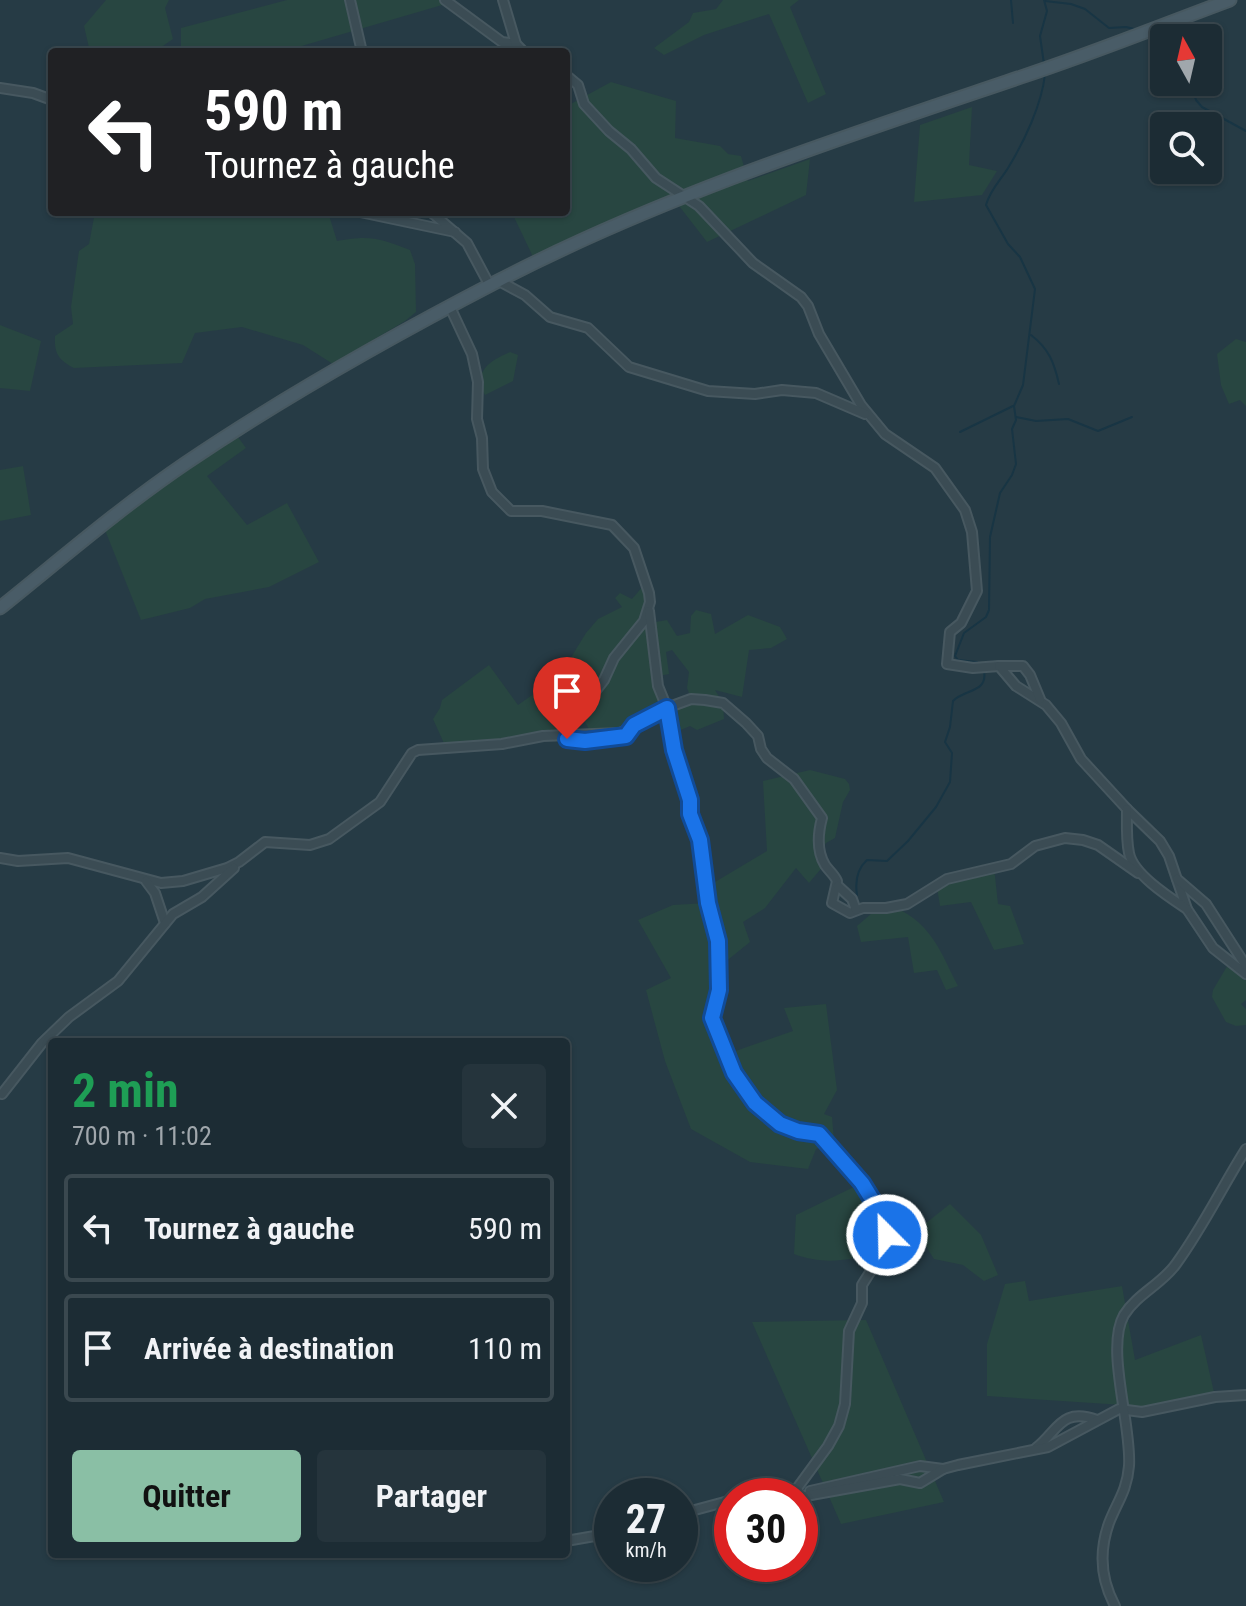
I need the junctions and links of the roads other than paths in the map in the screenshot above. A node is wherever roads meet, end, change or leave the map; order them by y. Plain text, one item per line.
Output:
1 (350, 0) edge
2 (445, 0) edge
3 (503, 0) edge
4 (1230, 0) edge
5 (516, 44) junction
6 (361, 48) edge
7 (520, 48) edge
8 (570, 77) edge
9 (0, 88) edge
10 (48, 99) edge
11 (685, 198) junction
12 (379, 216) edge
13 (435, 216) edge
14 (455, 232) junction
15 (494, 283) junction
16 (450, 307) junction
17 (870, 416) junction
18 (0, 608) edge
19 (649, 611) junction
20 (999, 666) junction
21 (1040, 699) junction
22 (667, 708) junction
23 (561, 736) junction
24 (1127, 809) junction
25 (0, 858) edge
26 (239, 862) junction
27 (1138, 873) junction
28 (1175, 877) junction
29 (146, 881) junction
30 (838, 886) junction
31 (1187, 909) junction
32 (856, 910) junction
33 (165, 923) junction
34 (1246, 966) edge
35 (1246, 974) edge
36 (2, 1094) edge
37 (1246, 1149) edge
38 (1246, 1395) edge
39 (1124, 1408) junction
40 (1098, 1420) junction
41 (1034, 1449) junction
42 (943, 1469) junction
43 (805, 1478) edge
44 (818, 1490) edge
45 (818, 1493) edge
46 (594, 1536) edge
47 (570, 1540) edge
48 (1115, 1606) edge

1 - 6 street
2 - 5 street
3 - 5 street
4 - 11 main road
5 - 7 street
8 - 11 street
9 - 10 street
11 - 15 main road
11 - 17 street
12 - 14 street
13 - 14 street
14 - 15 street
15 - 16 main road
15 - 17 street
16 - 18 main road
16 - 19 street
17 - 20 street
19 - 22 street
19 - 23 street
20 - 21 street
20 - 21 street
21 - 24 street
22 - 23 street
22 - 30 street
22 - 43 street
23 - 26 street
24 - 27 street
24 - 28 street
25 - 29 street
26 - 29 street
26 - 33 street
27 - 31 street
27 - 32 street
28 - 31 street
28 - 34 street
29 - 33 street
30 - 32 street
30 - 32 street
31 - 35 street
33 - 36 street
37 - 39 street
38 - 39 street
39 - 40 street
39 - 48 street
40 - 41 street
40 - 41 street
41 - 42 street
42 - 44 street
42 - 45 street
46 - 47 street

